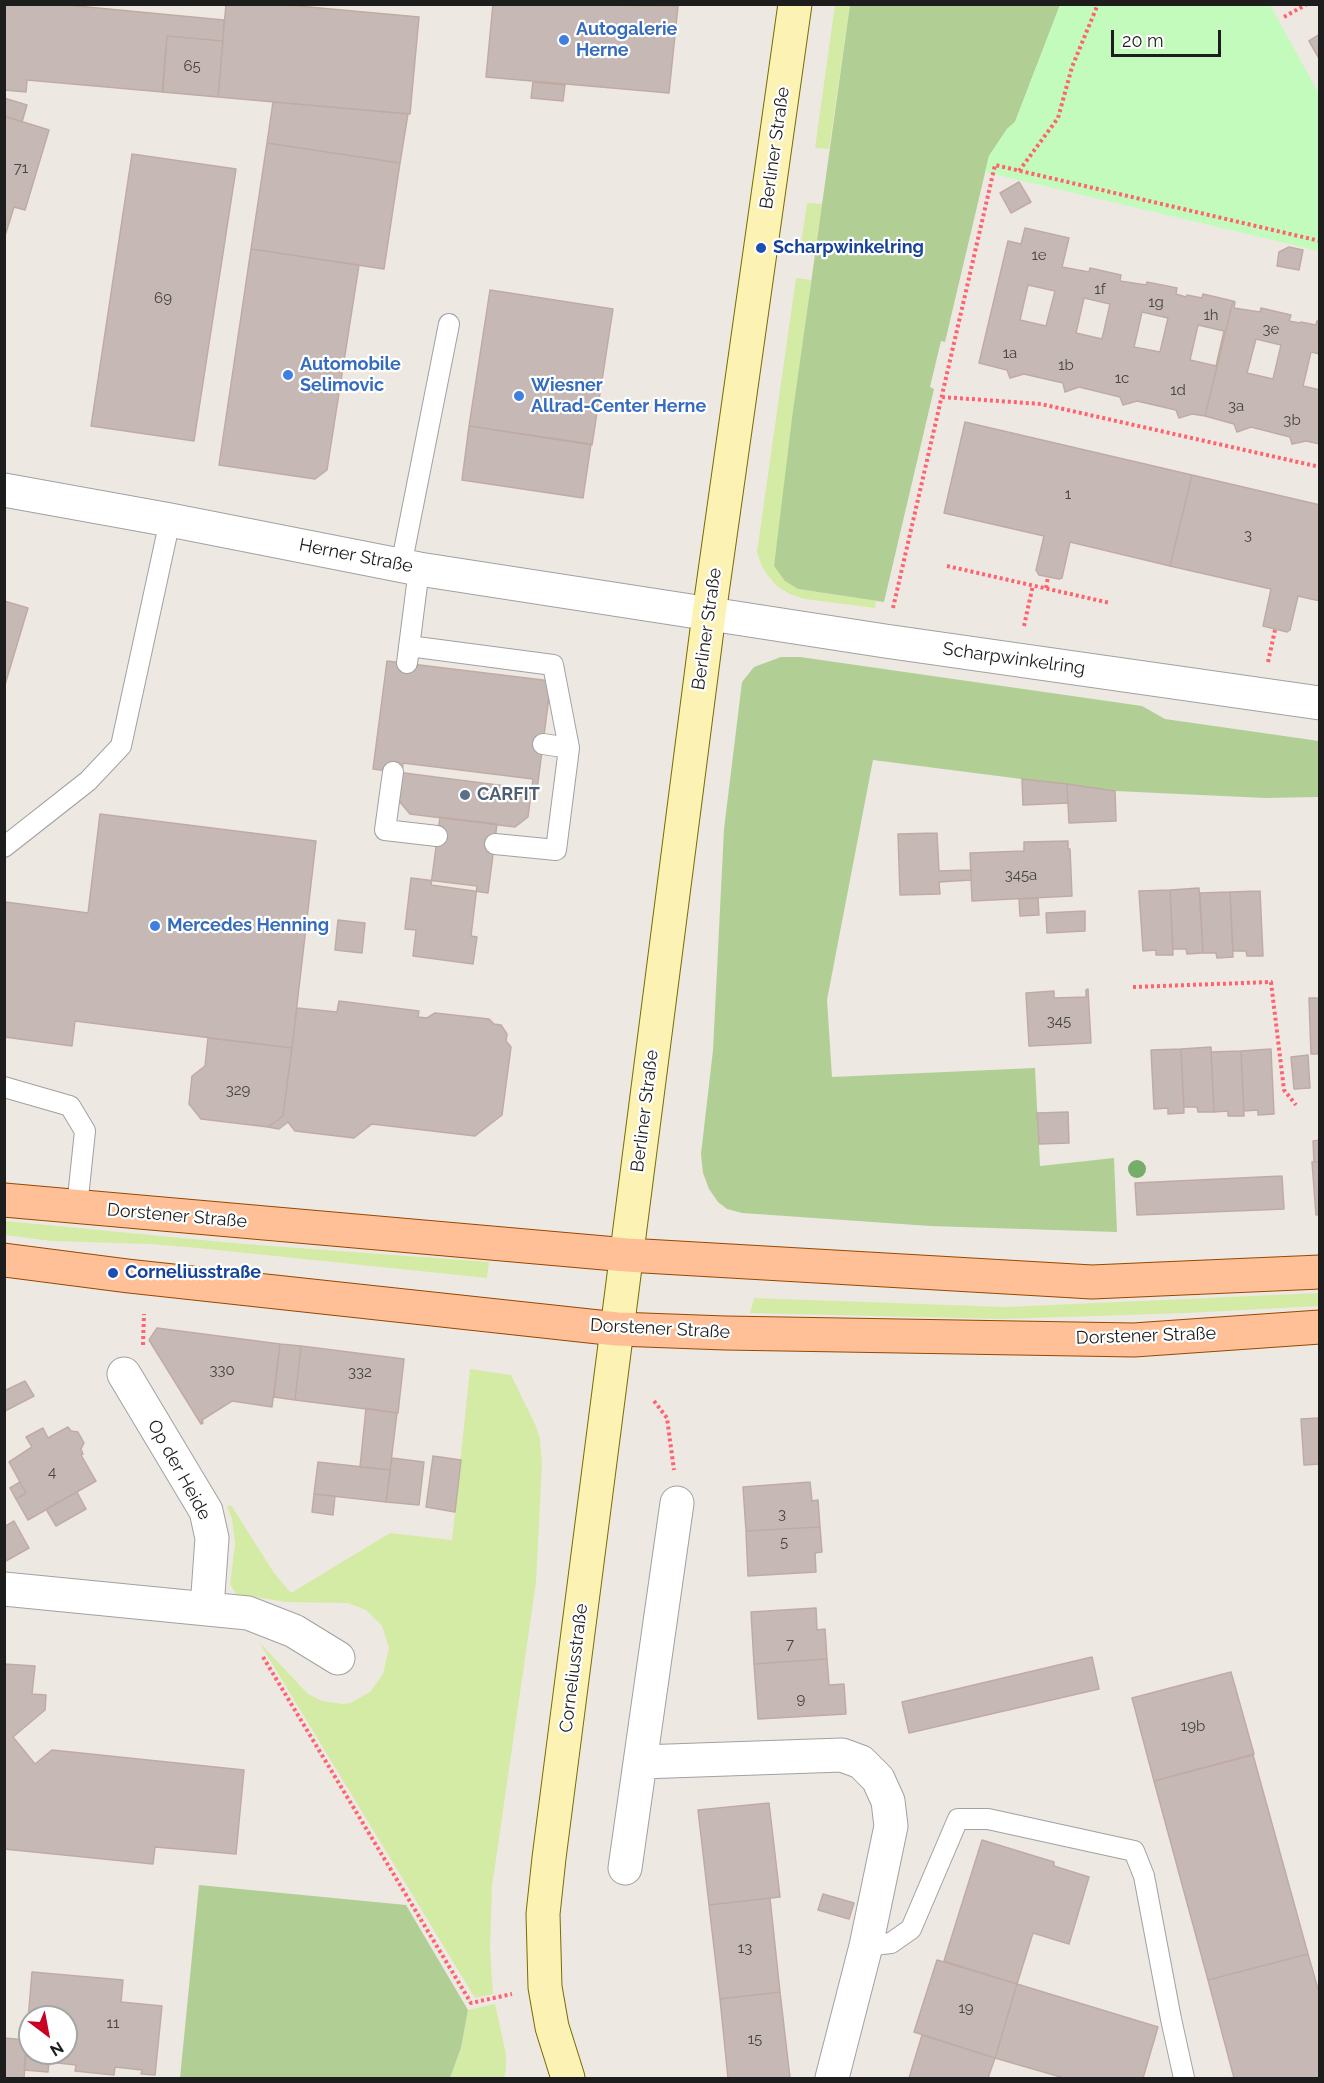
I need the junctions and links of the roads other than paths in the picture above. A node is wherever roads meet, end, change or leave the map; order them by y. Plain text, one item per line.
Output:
1 (795, 4) edge
2 (449, 324) dead end
3 (4, 490) edge
4 (170, 520) junction
5 (410, 567) junction
6 (709, 614) junction
7 (1320, 703) edge
8 (543, 744) dead end
9 (569, 748) junction
10 (393, 772) dead end
11 (437, 836) dead end
12 (495, 844) dead end
13 (4, 847) edge
14 (4, 1087) edge
15 (4, 1200) edge
16 (77, 1207) junction
17 (627, 1255) junction
18 (4, 1260) edge
19 (1320, 1272) edge
20 (1320, 1327) edge
21 (617, 1329) junction
22 (124, 1374) road end
23 (677, 1503) road end
24 (4, 1589) edge
25 (207, 1608) junction
26 (338, 1658) dead end
27 (641, 1762) junction
28 (625, 1868) dead end
29 (866, 1946) junction
30 (568, 2079) edge
31 (832, 2079) edge
32 (1184, 2079) edge

1 - 6 main road, Berliner Straße
2 - 5 lane
3 - 4 street, Herner Straße
4 - 5 street, Herner Straße
4 - 13 lane
5 - 6 street, Herner Straße
5 - 9 lane
6 - 7 street, Scharpwinkelring
6 - 17 main road, Berliner Straße
8 - 9 lane
9 - 12 lane
10 - 11 lane
14 - 16 lane
15 - 16 main road, Dorstener Straße
16 - 17 main road, Dorstener Straße
17 - 19 main road, Dorstener Straße
17 - 21 main road, Corneliusstraße
18 - 21 main road, Dorstener Straße
20 - 21 main road, Dorstener Straße
21 - 30 main road, Corneliusstraße
22 - 25 street, Op der Heide
23 - 27 street
24 - 25 street
25 - 26 street
27 - 28 street
27 - 29 street
29 - 31 street
29 - 32 lane

